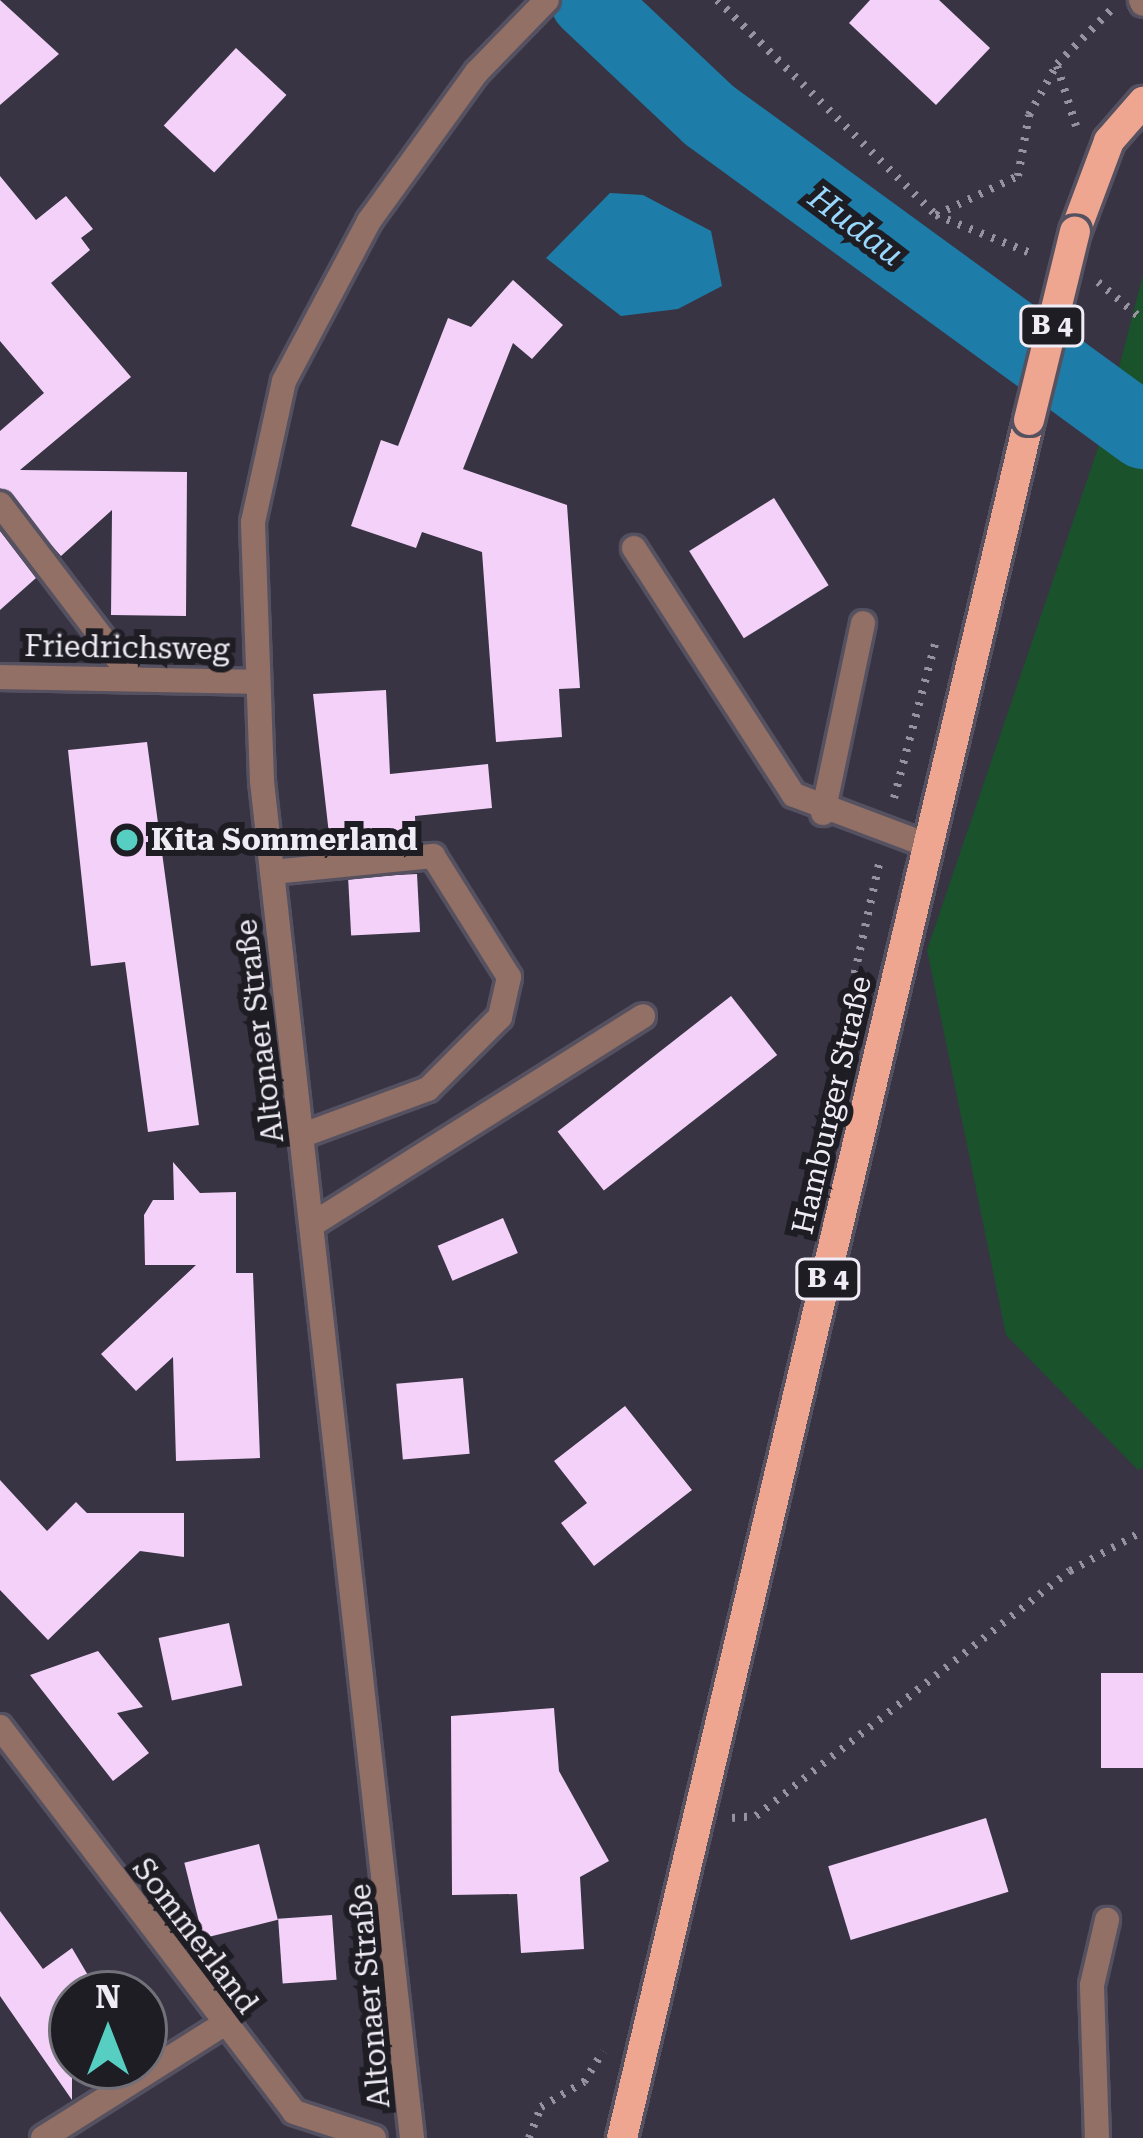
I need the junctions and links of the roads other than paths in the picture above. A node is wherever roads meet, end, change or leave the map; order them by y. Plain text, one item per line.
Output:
1 (547, 0) edge
2 (1143, 102) edge
3 (0, 504) edge
4 (634, 548) dead end
5 (863, 623) dead end
6 (0, 676) edge
7 (130, 676) junction
8 (252, 682) junction
9 (823, 812) junction
10 (930, 847) junction
11 (272, 872) junction
12 (643, 1016) dead end
13 (303, 1135) junction
14 (313, 1224) junction
15 (0, 1726) edge
16 (1107, 1920) dead end
17 (224, 2024) junction
18 (43, 2138) edge
19 (374, 2138) edge
20 (412, 2138) edge
21 (622, 2138) edge
22 (1097, 2138) edge

1 - 8 street, Altonaer Straße
2 - 10 main road, Hamburger Straße / B 4, bridge
3 - 7 street
4 - 9 street
5 - 9 street
6 - 7 street, Friedrichsweg
7 - 8 street, Friedrichsweg
8 - 11 street, Altonaer Straße
9 - 10 street
10 - 21 main road, Hamburger Straße / B 4
11 - 13 street, Altonaer Straße
11 - 13 street
12 - 14 street
13 - 14 street, Altonaer Straße
14 - 20 street, Altonaer Straße
15 - 17 street, Sommerland
16 - 22 street
17 - 18 street
17 - 19 street, Sommerland

